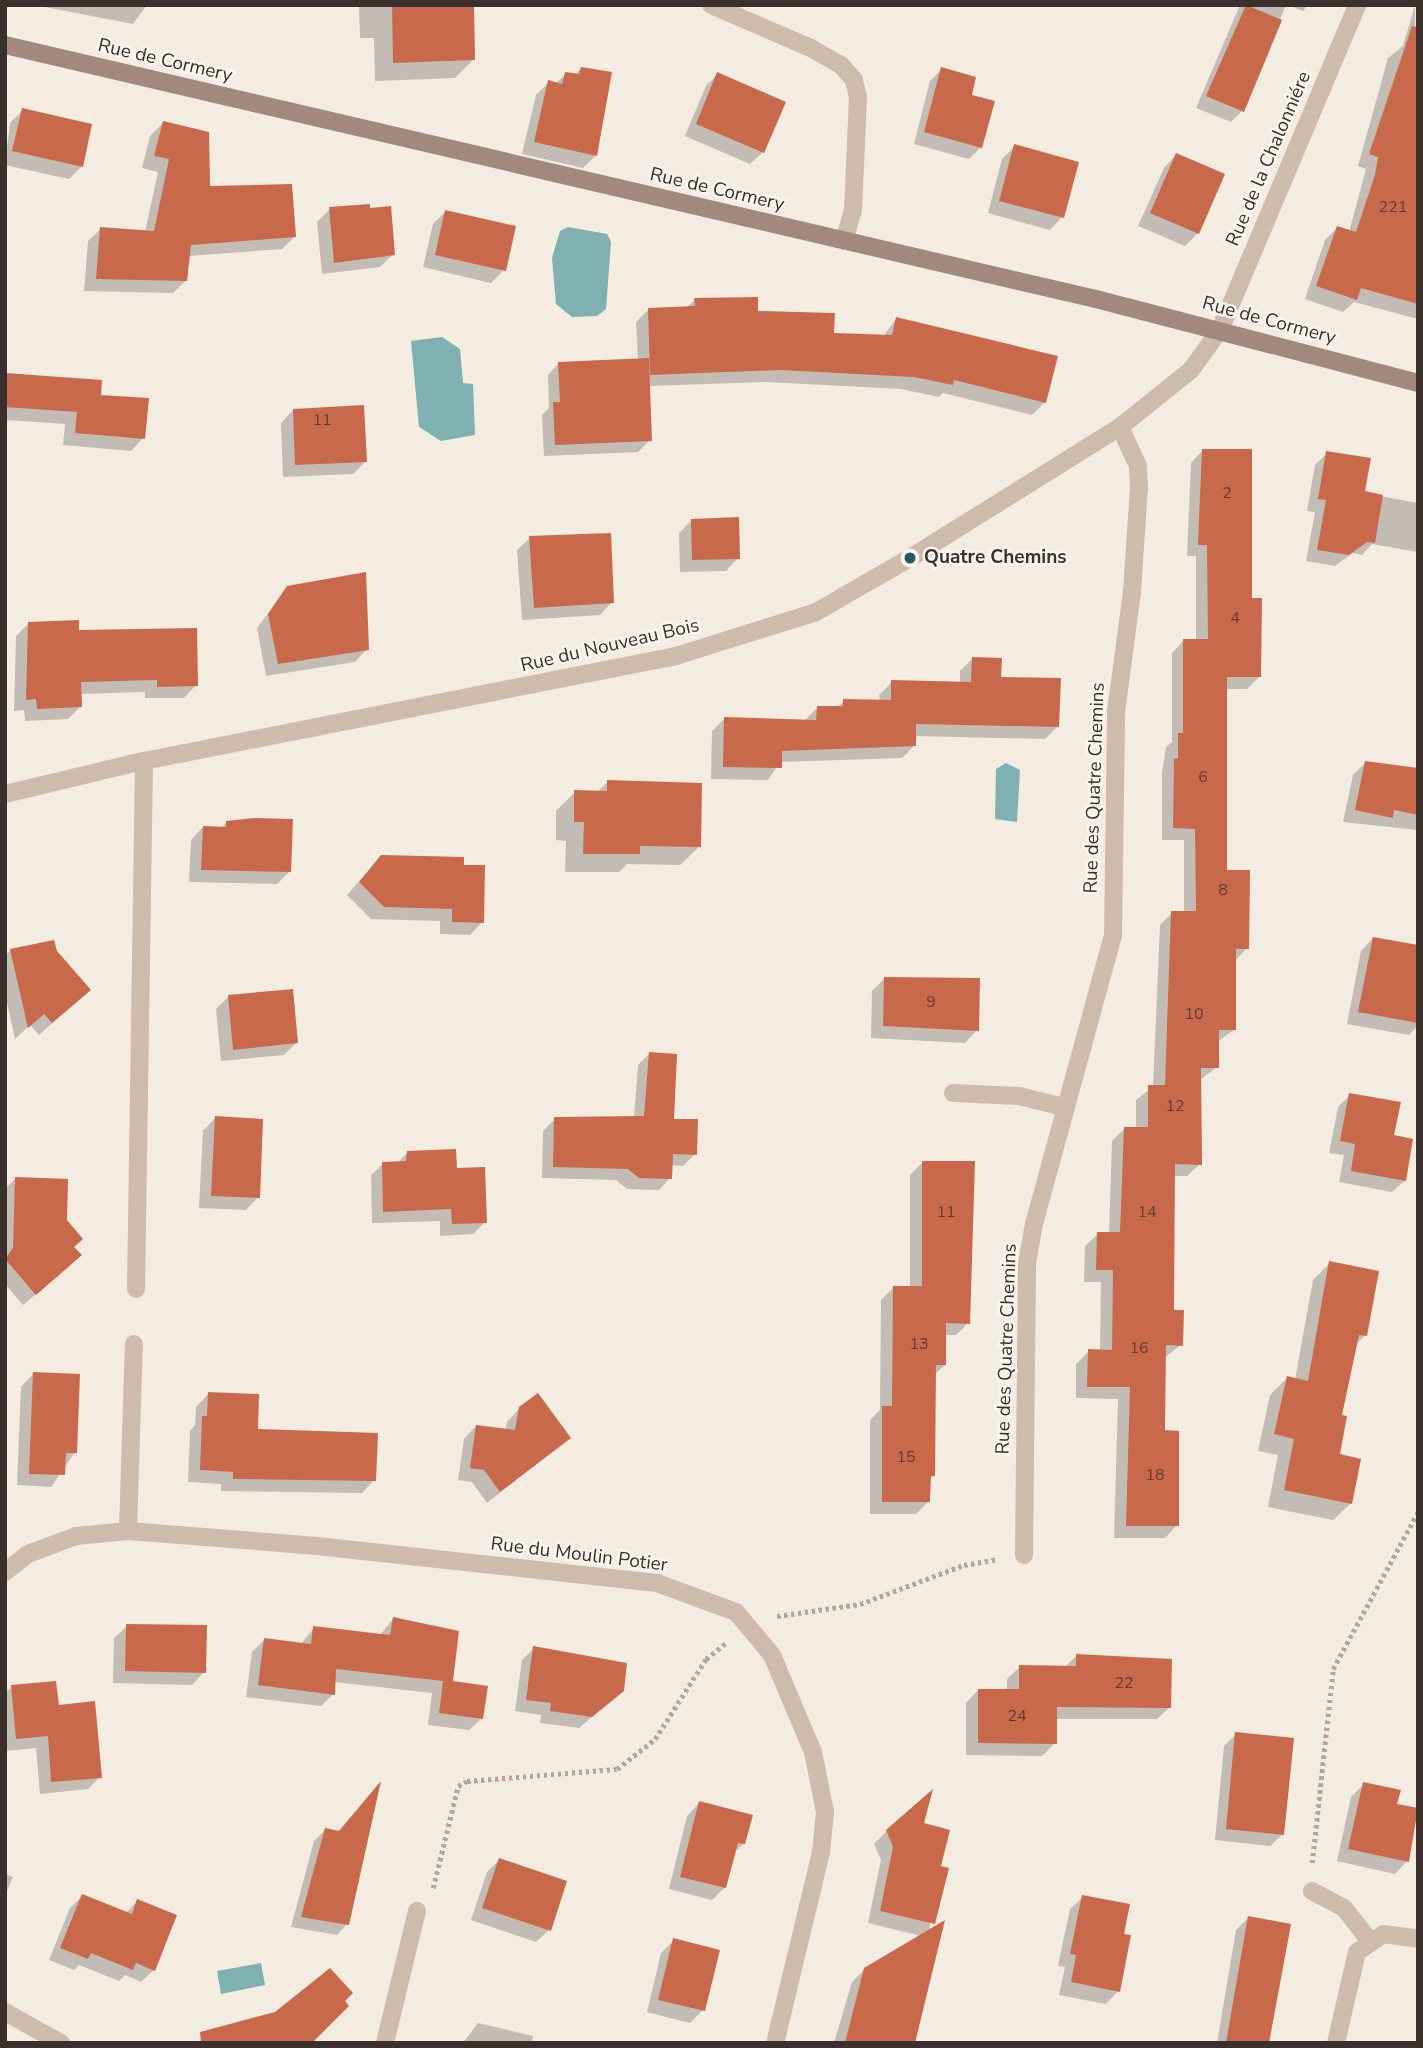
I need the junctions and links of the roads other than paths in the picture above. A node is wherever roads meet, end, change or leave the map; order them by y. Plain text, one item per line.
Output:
1 (711, 5) edge
2 (1357, 5) edge
3 (5, 45) edge
4 (844, 241) junction
5 (1220, 330) junction
6 (1418, 383) edge
7 (1120, 427) junction
8 (144, 761) junction
9 (5, 794) edge
10 (953, 1093) dead end
11 (1065, 1107) junction
12 (136, 1289) dead end
13 (134, 1344) dead end
14 (128, 1531) junction
15 (1024, 1555) road end
16 (5, 1572) edge
17 (1312, 1891) road end
18 (417, 1911) road end
19 (1418, 1939) edge
20 (1369, 1940) junction
21 (5, 2012) edge
22 (61, 2043) edge
23 (385, 2043) edge
24 (775, 2043) edge
25 (1336, 2043) edge

1 - 4 street
2 - 5 street, Rue de la Chalonniére
3 - 4 main road, Rue de Cormery
4 - 5 main road, Rue de Cormery
5 - 6 main road, Rue de Cormery
5 - 7 street, Rue du Nouveau Bois
7 - 8 street, Rue du Nouveau Bois
7 - 11 street, Rue des Quatre Chemins
8 - 9 street, Rue du Nouveau Bois
8 - 12 street
10 - 11 street
11 - 15 street, Rue des Quatre Chemins
13 - 14 street
14 - 16 street, Rue du Moulin Potier
14 - 24 street, Rue du Moulin Potier
17 - 20 street
18 - 23 street
19 - 20 street
20 - 25 street
21 - 22 street

